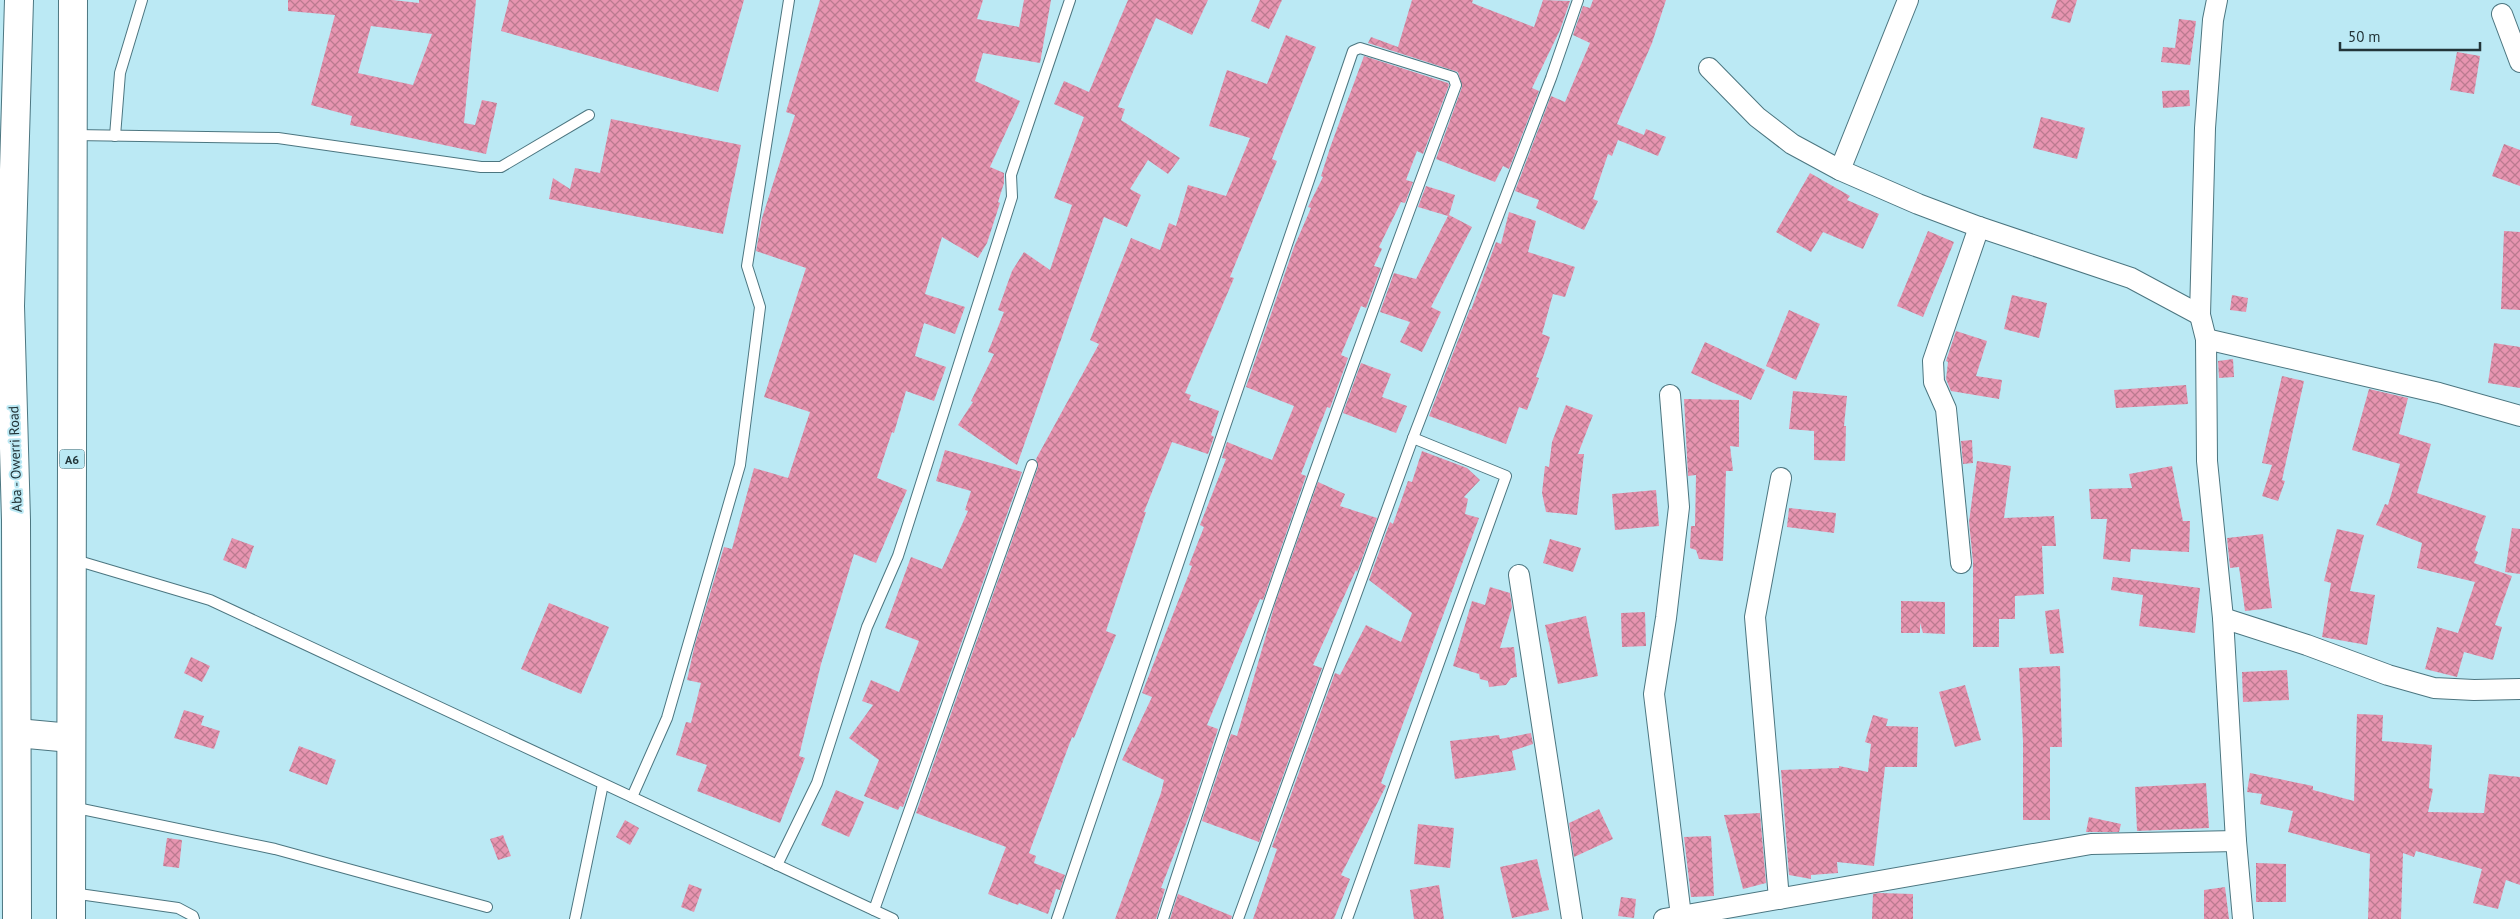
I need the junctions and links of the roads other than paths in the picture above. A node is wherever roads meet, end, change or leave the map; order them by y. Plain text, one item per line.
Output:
1 (19, 0) edge
2 (73, 0) edge
3 (142, 0) edge
4 (789, 0) edge
5 (1070, 0) edge
6 (1578, 0) edge
7 (1908, 0) edge
8 (2217, 0) edge
9 (2502, 14) dead end
10 (2520, 62) edge
11 (1709, 68) dead end
12 (589, 115) dead end
13 (72, 135) junction
14 (115, 136) junction
15 (1840, 170) junction
16 (1979, 227) junction
17 (5, 306) edge
18 (2200, 315) junction
19 (2206, 339) junction
20 (1670, 395) dead end
21 (2520, 416) edge
22 (1413, 438) junction
23 (1032, 465) dead end
24 (1781, 478) dead end
25 (71, 559) junction
26 (1961, 563) dead end
27 (1519, 576) dead end
28 (2223, 618) junction
29 (2520, 689) edge
30 (18, 733) junction
31 (71, 738) junction
32 (603, 784) junction
33 (632, 797) junction
34 (71, 806) junction
35 (2236, 841) junction
36 (777, 865) junction
37 (1779, 899) junction
38 (71, 906) edge
39 (487, 907) dead end
40 (874, 910) junction
41 (1672, 918) edge
42 (17, 919) edge
43 (194, 919) edge
44 (575, 919) edge
45 (893, 919) edge
46 (1057, 919) edge
47 (1164, 919) edge
48 (1238, 919) edge
49 (1347, 919) edge
50 (1572, 919) edge
51 (2243, 919) edge

1 - 17 highway, Aba - Owerri Road
2 - 13 highway, A6
3 - 14 lane
4 - 33 lane
5 - 36 lane
6 - 22 lane
7 - 15 street
8 - 18 street
9 - 10 street
11 - 15 street
12 - 14 lane
13 - 14 lane
13 - 25 highway, A6
15 - 16 street
16 - 18 street
16 - 26 street
17 - 30 highway, Aba - Owerri Road
18 - 19 street
19 - 21 street
19 - 28 street
20 - 41 street
22 - 48 lane
22 - 49 lane
23 - 40 lane
24 - 37 street
25 - 31 highway, A6
25 - 32 lane
27 - 50 street
28 - 29 street
28 - 35 street
30 - 31 highway
30 - 42 highway, Aba - Owerri Road
31 - 34 highway, A6
32 - 33 lane
32 - 44 lane
33 - 36 lane
34 - 38 highway, A6
34 - 39 lane
35 - 37 street
35 - 51 street
36 - 40 lane
37 - 41 street
38 - 43 lane
40 - 45 lane
46 - 47 lane

